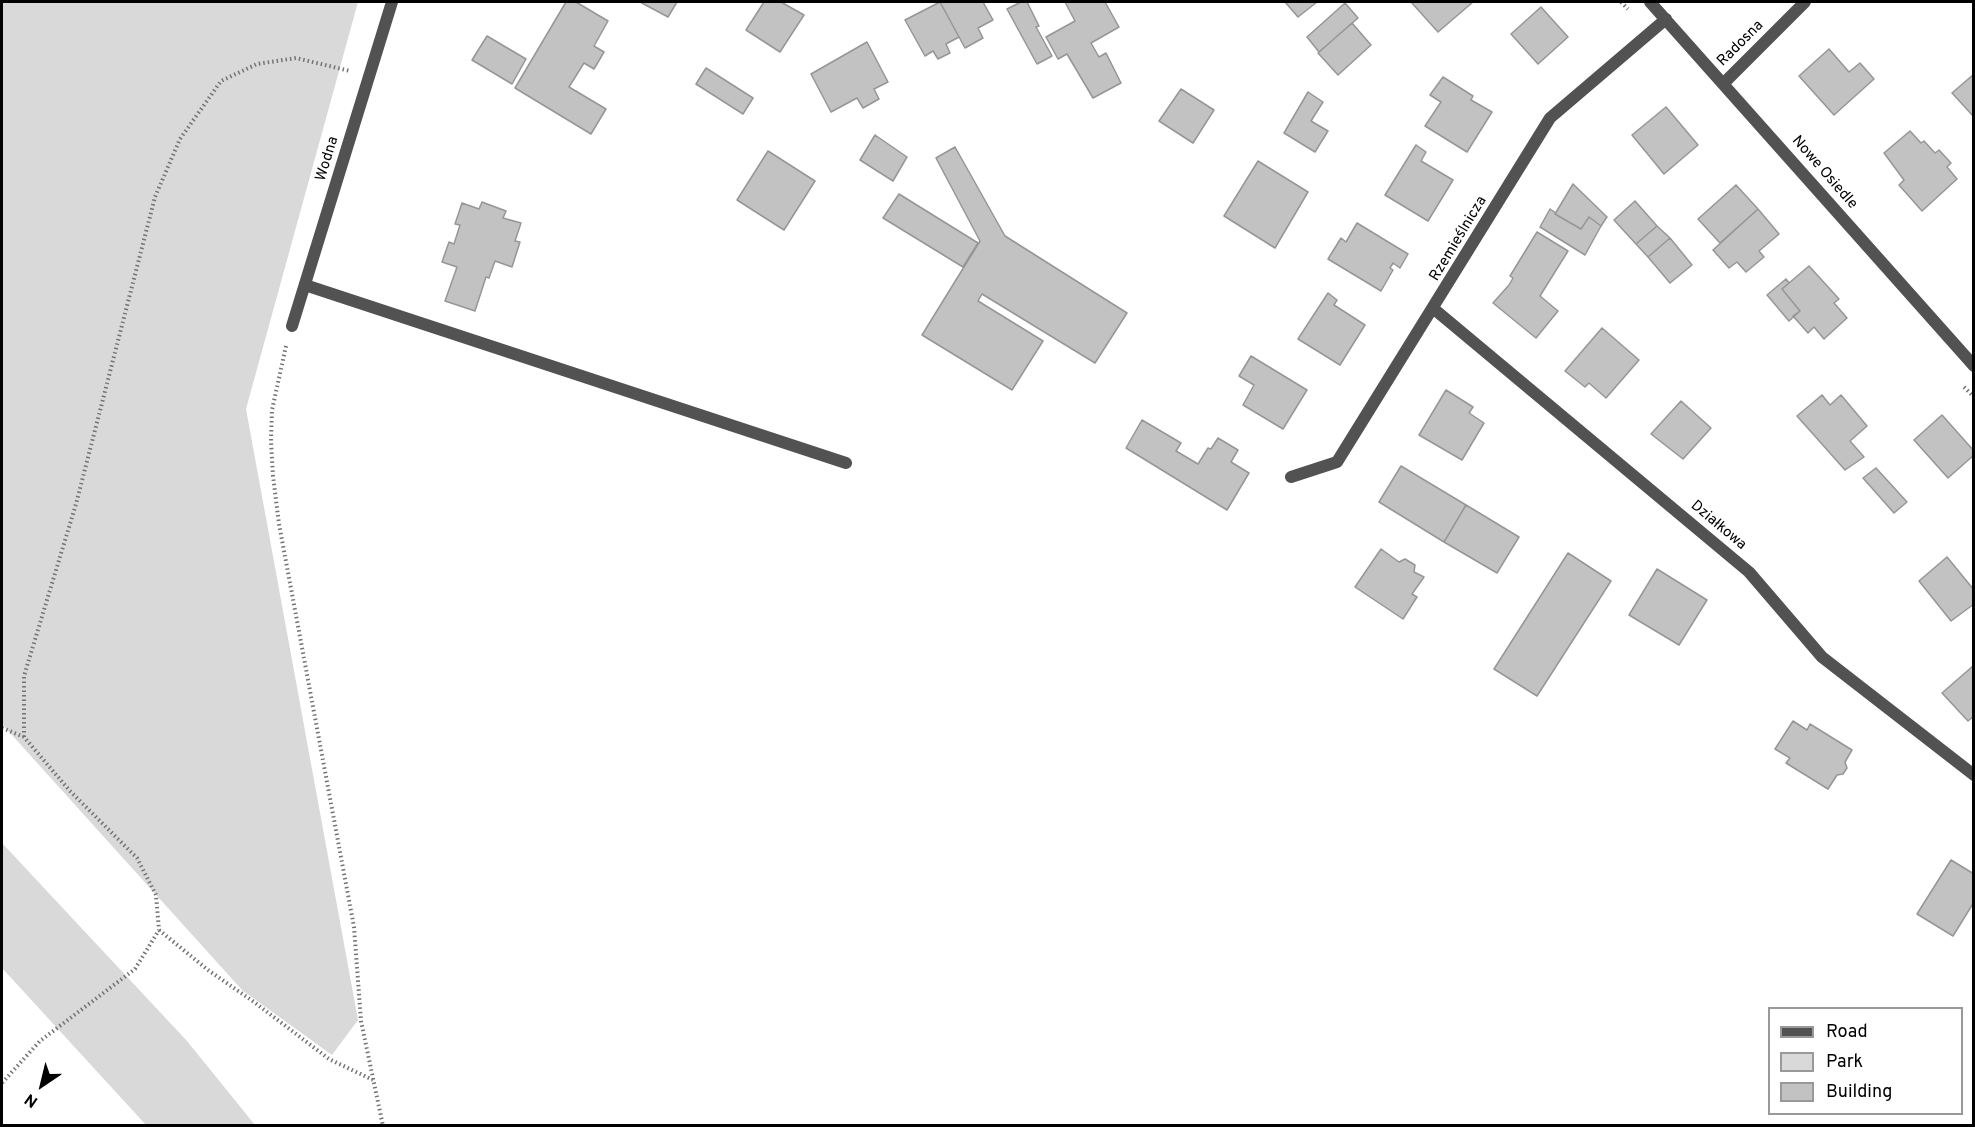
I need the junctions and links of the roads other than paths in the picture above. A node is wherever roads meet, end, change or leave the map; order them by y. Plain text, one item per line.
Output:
1 (392, 2) edge
2 (1650, 2) edge
3 (1805, 2) edge
4 (1666, 19) junction
5 (1724, 82) junction
6 (305, 285) junction
7 (1434, 309) junction
8 (292, 326) road end
9 (1974, 366) edge
10 (846, 463) dead end
11 (1291, 477) dead end
12 (1974, 776) edge

1 - 6 street, Wodna
2 - 4 street, Nowe Osiedle
3 - 5 street, Radosna
4 - 5 street, Nowe Osiedle
4 - 7 street, Rzemieślnicza
5 - 9 street, Nowe Osiedle
6 - 8 street, Wodna
6 - 10 street
7 - 11 street, Rzemieślnicza
7 - 12 street, Działkowa

